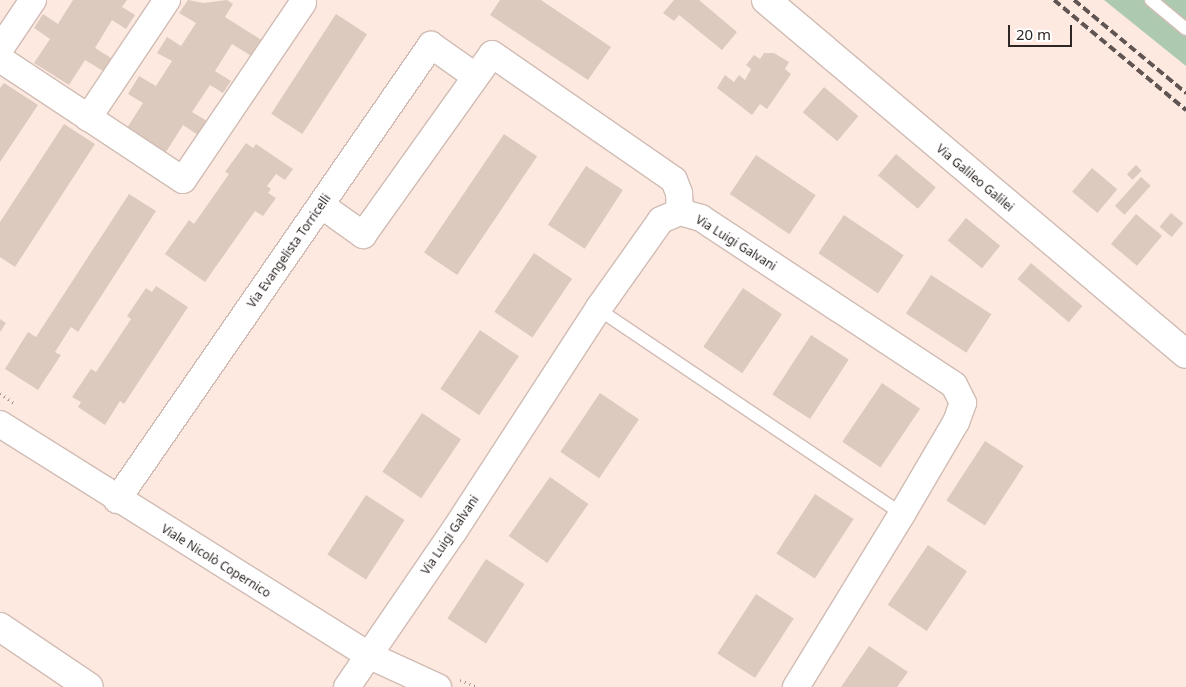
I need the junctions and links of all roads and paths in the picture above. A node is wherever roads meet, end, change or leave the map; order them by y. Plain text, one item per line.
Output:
1 (33, 0) edge
2 (167, 0) edge
3 (766, 0) edge
4 (1151, 0) edge
5 (303, 3) dead end
6 (1186, 29) edge
7 (0, 49) edge
8 (0, 59) edge
9 (475, 76) junction
10 (88, 118) junction
11 (321, 205) junction
12 (680, 212) junction
13 (598, 309) junction
14 (1186, 354) edge
15 (0, 424) edge
16 (116, 500) junction
17 (902, 514) junction
18 (0, 627) edge
19 (368, 655) junction
20 (421, 684) edge
21 (90, 687) edge
22 (347, 687) edge
23 (796, 687) edge

1 - 7 street
2 - 10 street
3 - 14 main road, Via Galileo Galilei
4 - 6 lane
5 - 10 street
8 - 10 street
9 - 11 street
9 - 11 street, Via Evangelista Torricelli
9 - 12 street
11 - 16 street, Via Evangelista Torricelli
12 - 13 street, Via Luigi Galvani
12 - 17 street, Via Luigi Galvani
13 - 17 lane
13 - 19 street, Via Luigi Galvani
15 - 16 street, Viale Nicolò Copernico
16 - 19 street, Viale Nicolò Copernico
17 - 23 street, Via Luigi Galvani
18 - 21 main road
19 - 20 street, Viale Nicolò Copernico
19 - 22 street, Via Luigi Galvani

